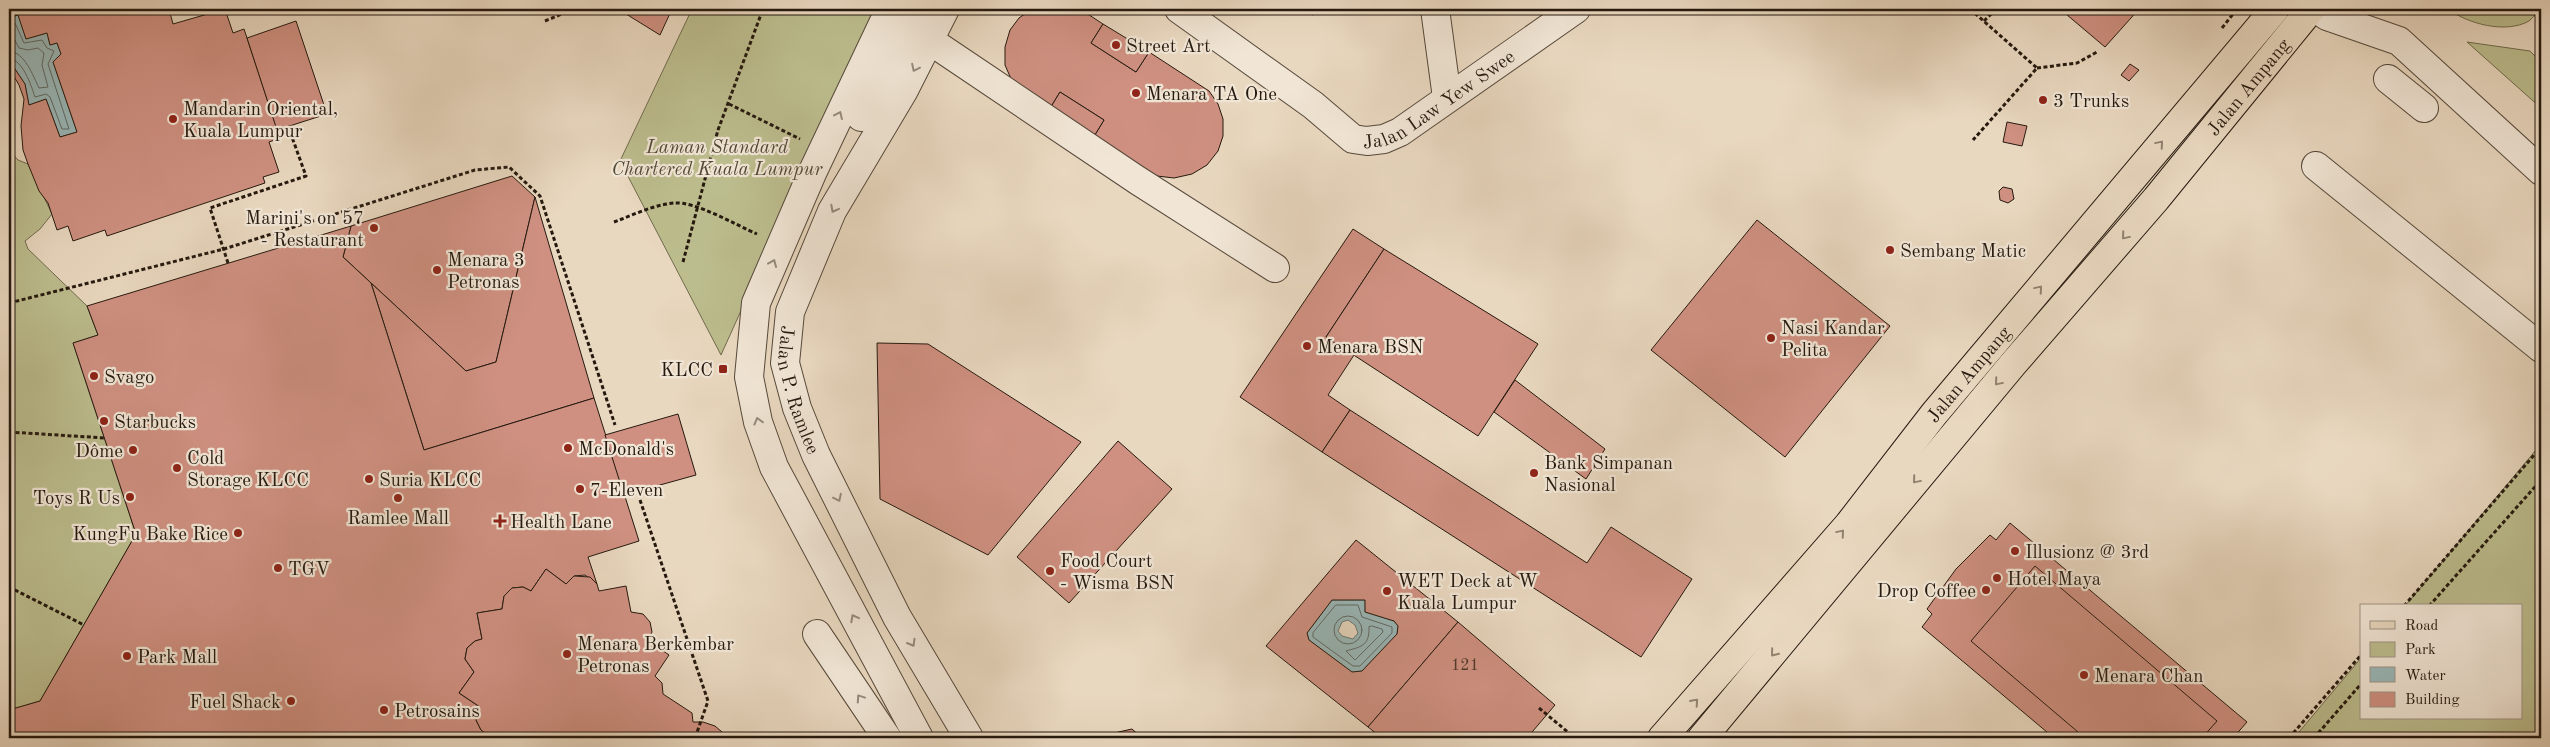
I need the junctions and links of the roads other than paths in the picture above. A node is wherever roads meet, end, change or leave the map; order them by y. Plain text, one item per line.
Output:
1 (890, 9) edge
2 (921, 9) edge
3 (945, 9) edge
4 (1179, 9) edge
5 (1435, 9) edge
6 (1576, 9) edge
7 (2275, 9) edge
8 (2311, 9) edge
9 (2317, 9) edge
10 (929, 40) junction
11 (2388, 79) dead end
12 (1448, 98) junction
13 (2424, 108) dead end
14 (861, 117) dead end
15 (2316, 166) dead end
16 (2541, 171) edge
17 (1275, 268) dead end
18 (2541, 348) edge
19 (817, 634) dead end
20 (887, 738) edge
21 (918, 738) edge
22 (969, 738) edge
23 (1662, 738) edge
24 (1702, 738) edge

21 -> 1 street, Jalan P. Ramlee
2 - 14 street
3 - 10 street, Jalan P. Ramlee
4 - 12 street, Jalan Law Yew Swee
5 - 12 street
6 - 12 street, Jalan Law Yew Swee
23 -> 7 main road, Jalan Ampang
8 -> 24 main road, Jalan Ampang
9 - 16 street
10 - 17 street
10 -> 22 street, Jalan P. Ramlee
11 - 13 street
15 - 18 street
20 -> 19 street

